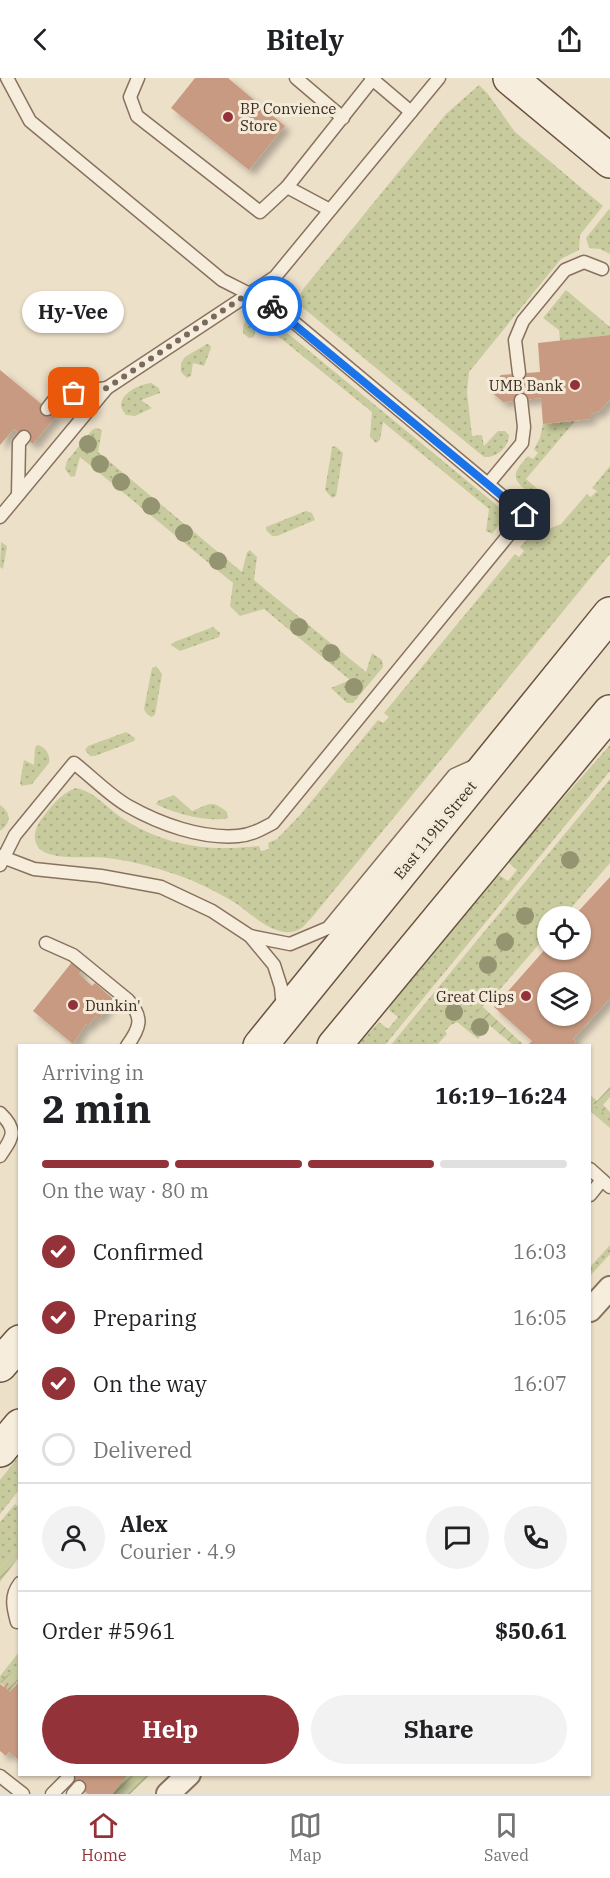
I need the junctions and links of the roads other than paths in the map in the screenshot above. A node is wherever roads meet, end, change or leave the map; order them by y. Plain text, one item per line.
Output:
1 (7, 78) edge
2 (138, 78) edge
3 (296, 78) edge
4 (439, 78) edge
5 (510, 78) edge
6 (371, 79) edge
7 (411, 112) junction
8 (343, 118) junction
9 (610, 161) edge
10 (287, 187) junction
11 (330, 210) junction
12 (602, 269) dead end
13 (249, 293) junction
14 (519, 373) dead end
15 (107, 388) junction
16 (521, 400) dead end
17 (47, 409) dead end
18 (24, 437) dead end
19 (488, 484) junction
20 (18, 495) junction
21 (0, 517) edge
22 (610, 614) edge
23 (610, 712) edge
24 (493, 759) junction
25 (1, 859) edge
26 (250, 936) junction
27 (46, 943) dead end
28 (284, 1016) junction
29 (128, 1044) edge
30 (262, 1044) edge
31 (336, 1044) edge
32 (0, 1113) edge
33 (0, 1156) edge
34 (591, 1170) edge
35 (606, 1183) edge
36 (591, 1194) edge
37 (610, 1288) edge
38 (591, 1310) edge
39 (18, 1344) edge
40 (0, 1365) edge
41 (18, 1428) edge
42 (0, 1450) edge
43 (18, 1586) edge
44 (17, 1622) dead end
45 (0, 1776) edge
46 (187, 1776) edge
47 (68, 1778) dead end
48 (23, 1794) edge
49 (52, 1794) edge
50 (168, 1794) edge

1 - 13 lane
2 - 10 lane
3 - 8 lane
4 - 7 lane
5 - 9 main road
6 - 7 lane
6 - 8 lane
7 - 11 lane
8 - 10 lane
10 - 11 lane
11 - 13 lane
12 - 14 lane
13 - 15 lane
13 - 19 lane
15 - 17 lane
15 - 20 lane
16 - 19 lane
18 - 20 lane
19 - 25 lane
20 - 21 lane
22 - 24 main road, East 119th Street
23 - 31 main road
24 - 26 lane
24 - 28 main road, East 119th Street
25 - 26 lane
26 - 28 lane
27 - 29 lane
28 - 30 main road, East 119th Street
32 - 33 lane
34 - 35 lane
35 - 36 lane
37 - 38 street
39 - 40 main road
41 - 42 main road
43 - 44 lane
45 - 48 lane
46 - 50 street
47 - 49 lane

